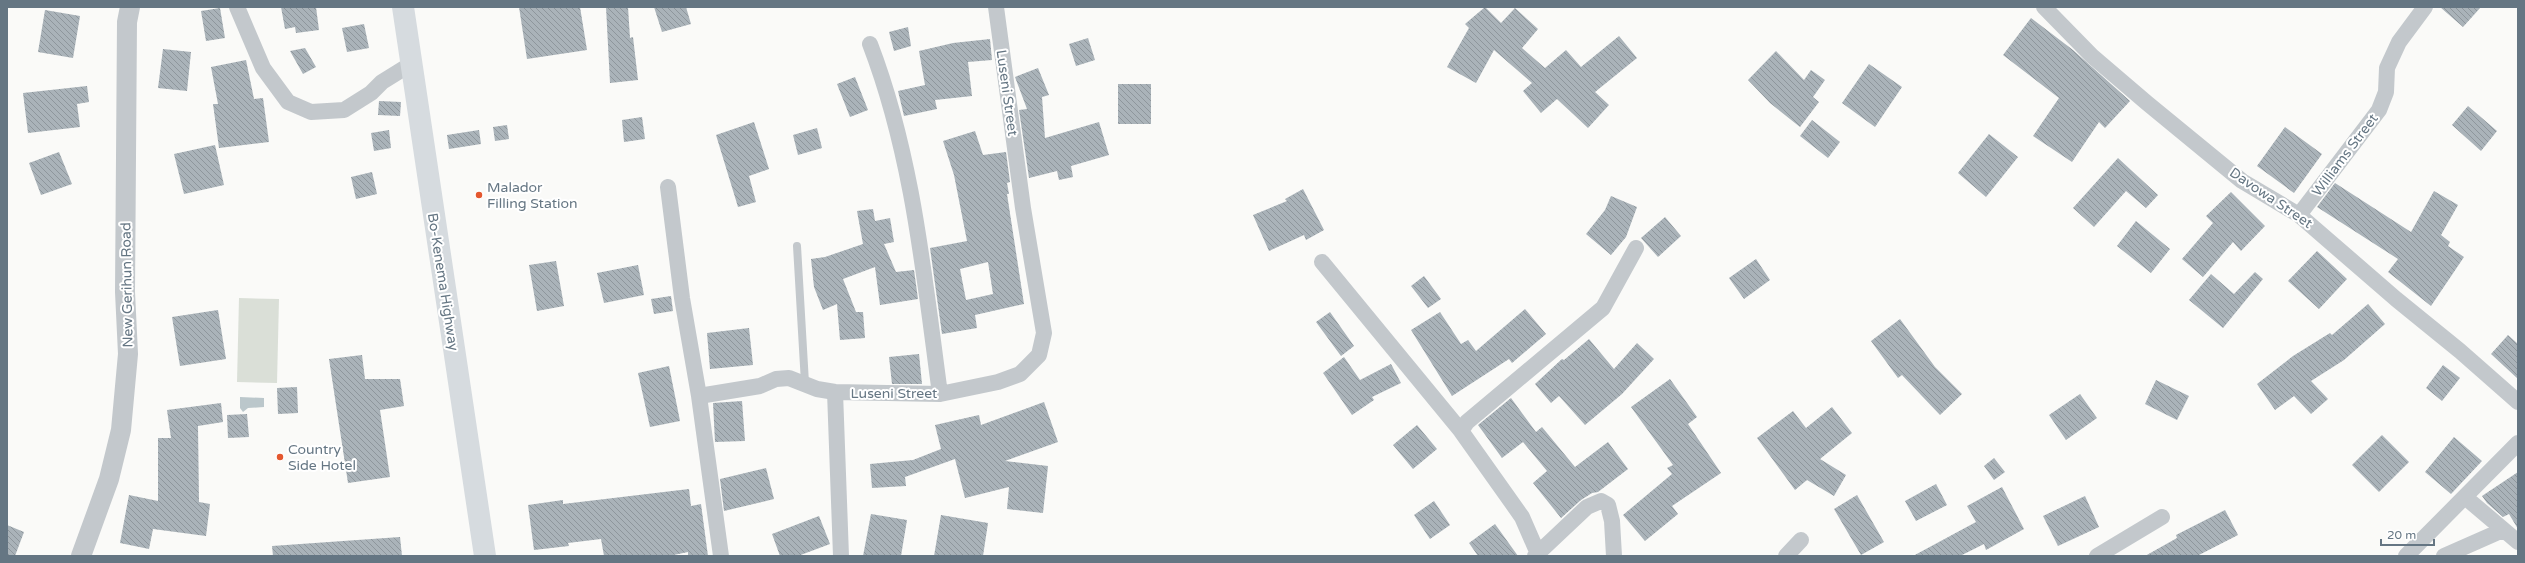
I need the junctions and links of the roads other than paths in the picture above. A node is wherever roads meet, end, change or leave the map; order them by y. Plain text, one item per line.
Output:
1 (130, 7) edge
2 (237, 7) edge
3 (403, 7) edge
4 (996, 7) edge
5 (2044, 7) edge
6 (2425, 7) edge
7 (870, 44) dead end
8 (411, 64) junction
9 (668, 187) dead end
10 (2299, 215) junction
11 (797, 246) dead end
12 (1636, 248) dead end
13 (1322, 262) dead end
14 (805, 383) junction
15 (835, 392) junction
16 (940, 394) junction
17 (699, 396) junction
18 (2518, 402) edge
19 (1461, 431) junction
20 (2518, 443) edge
21 (2465, 497) junction
22 (2162, 517) dead end
23 (2503, 530) junction
24 (1801, 540) dead end
25 (2518, 542) edge
26 (1537, 555) edge
27 (81, 556) edge
28 (485, 556) edge
29 (721, 556) edge
30 (841, 556) edge
31 (1614, 556) edge
32 (1786, 556) edge
33 (2097, 556) edge
34 (2406, 556) edge
35 (2444, 556) edge

1 - 27 street, New Gerihun Road
2 - 8 street
3 - 8 highway, Bo-Kenema Highway
4 - 16 street, Luseni Street
5 - 10 street, Davowa Street
6 - 10 street, Williams Street
7 - 16 street
8 - 28 highway, Bo-Kenema Highway
9 - 17 street
10 - 18 street, Davowa Street
11 - 14 lane
12 - 19 street
13 - 19 street
14 - 15 street, Luseni Street
14 - 17 street, Luseni Street
15 - 16 street, Luseni Street
15 - 30 street
17 - 29 street
19 - 26 street
20 - 21 street
21 - 23 street
21 - 34 street
22 - 33 street
23 - 25 street
23 - 35 street
24 - 32 street
26 - 31 street

